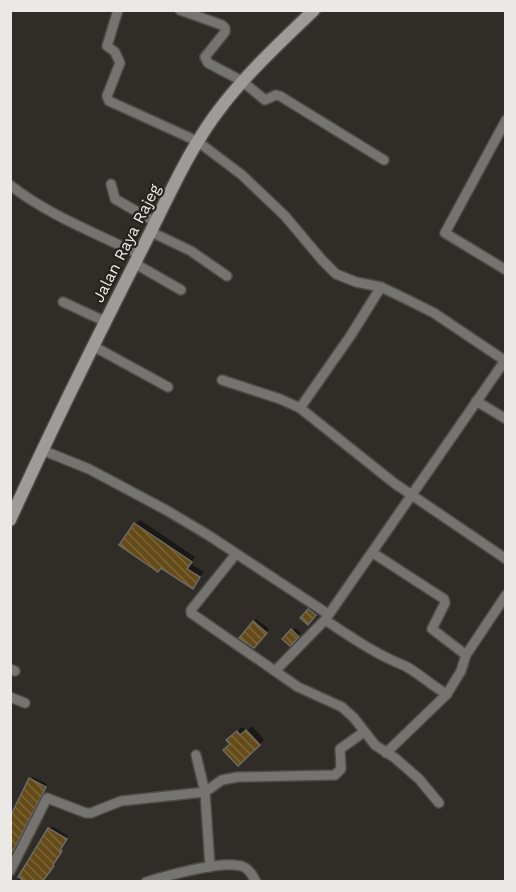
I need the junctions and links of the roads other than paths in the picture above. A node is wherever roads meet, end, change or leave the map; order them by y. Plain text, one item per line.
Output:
1 (118, 10) edge
2 (180, 10) edge
3 (314, 10) edge
4 (242, 81) junction
5 (506, 120) edge
6 (197, 141) junction
7 (384, 160) dead end
8 (111, 184) dead end
9 (10, 185) edge
10 (153, 227) junction
11 (136, 259) junction
12 (506, 270) edge
13 (227, 276) dead end
14 (381, 287) junction
15 (181, 290) dead end
16 (63, 302) dead end
17 (104, 321) junction
18 (93, 346) junction
19 (505, 359) edge
20 (222, 380) dead end
21 (168, 387) dead end
22 (476, 401) junction
23 (300, 408) junction
24 (506, 419) edge
25 (42, 450) junction
26 (411, 494) junction
27 (10, 520) edge
28 (373, 553) junction
29 (236, 554) junction
30 (506, 559) edge
31 (506, 595) edge
32 (326, 617) junction
33 (466, 656) junction
34 (275, 672) junction
35 (447, 694) junction
36 (10, 697) edge
37 (25, 703) dead end
38 (364, 732) junction
39 (386, 753) junction
40 (196, 755) dead end
41 (205, 792) junction
42 (439, 803) dead end
43 (210, 867) junction
44 (10, 871) edge
45 (146, 882) edge
46 (256, 882) edge

1 - 6 street
2 - 4 street
3 - 4 main road, Jalan Raya Rajeg
4 - 6 main road, Jalan Raya Rajeg
4 - 7 street
5 - 12 street
6 - 10 main road, Jalan Raya Rajeg
6 - 14 street
8 - 10 street
9 - 11 street
10 - 11 main road, Jalan Raya Rajeg
10 - 13 street
11 - 15 street
11 - 17 main road, Jalan Raya Rajeg
14 - 19 street
14 - 23 street
16 - 17 street
17 - 18 main road, Jalan Raya Rajeg
18 - 21 street
18 - 25 main road, Jalan Raya Rajeg
19 - 22 street
20 - 23 street
22 - 24 street
22 - 26 street
23 - 26 street
25 - 27 main road, Jalan Raya Rajeg
25 - 29 street
26 - 28 street
26 - 30 street
28 - 32 street
28 - 33 street
29 - 32 street
29 - 34 street
31 - 33 street
32 - 34 street
32 - 35 street
33 - 35 street
34 - 38 street
35 - 39 street
36 - 37 street
38 - 39 street
38 - 41 street
39 - 42 street
40 - 41 street
41 - 43 street
41 - 44 street
43 - 45 street
43 - 46 street

